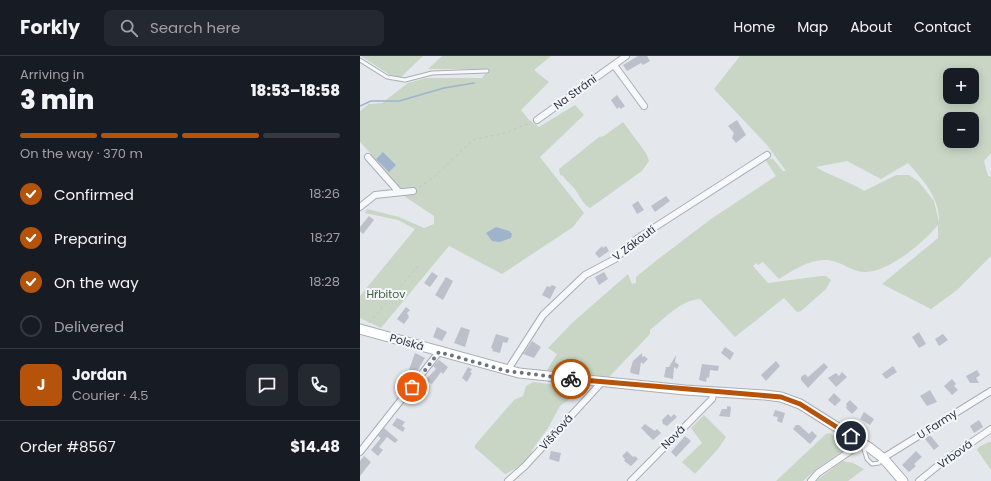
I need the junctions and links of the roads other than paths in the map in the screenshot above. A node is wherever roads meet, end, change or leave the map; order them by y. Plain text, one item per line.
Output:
1 (626, 56) edge
2 (360, 60) edge
3 (614, 64) junction
4 (487, 71) dead end
5 (644, 106) dead end
6 (537, 120) road end
7 (767, 155) dead end
8 (368, 157) dead end
9 (413, 191) road end
10 (399, 192) junction
11 (360, 207) edge
12 (362, 329) edge
13 (439, 352) junction
14 (507, 371) junction
15 (602, 382) junction
16 (991, 390) edge
17 (714, 392) junction
18 (991, 429) edge
19 (862, 443) junction
20 (360, 452) edge
21 (883, 458) junction
22 (508, 481) edge
23 (631, 481) edge
24 (811, 481) edge
25 (903, 481) edge
26 (919, 481) edge

1 - 3 street, Na Stráni
2 - 4 lane
3 - 5 street
3 - 6 street, Na Stráni
7 - 14 street, V Zákoutí
8 - 10 street
9 - 10 street
10 - 11 street
12 - 13 street, Polská
13 - 14 street, Polská
13 - 20 street
14 - 15 street, Polská
15 - 17 street, Polská
15 - 22 street, Višňová
16 - 21 street, U Farmy
17 - 19 street, Polská
17 - 23 street, Nová
18 - 26 street, Vrbová
19 - 21 street, Polská
19 - 24 street
21 - 25 street, Polská

